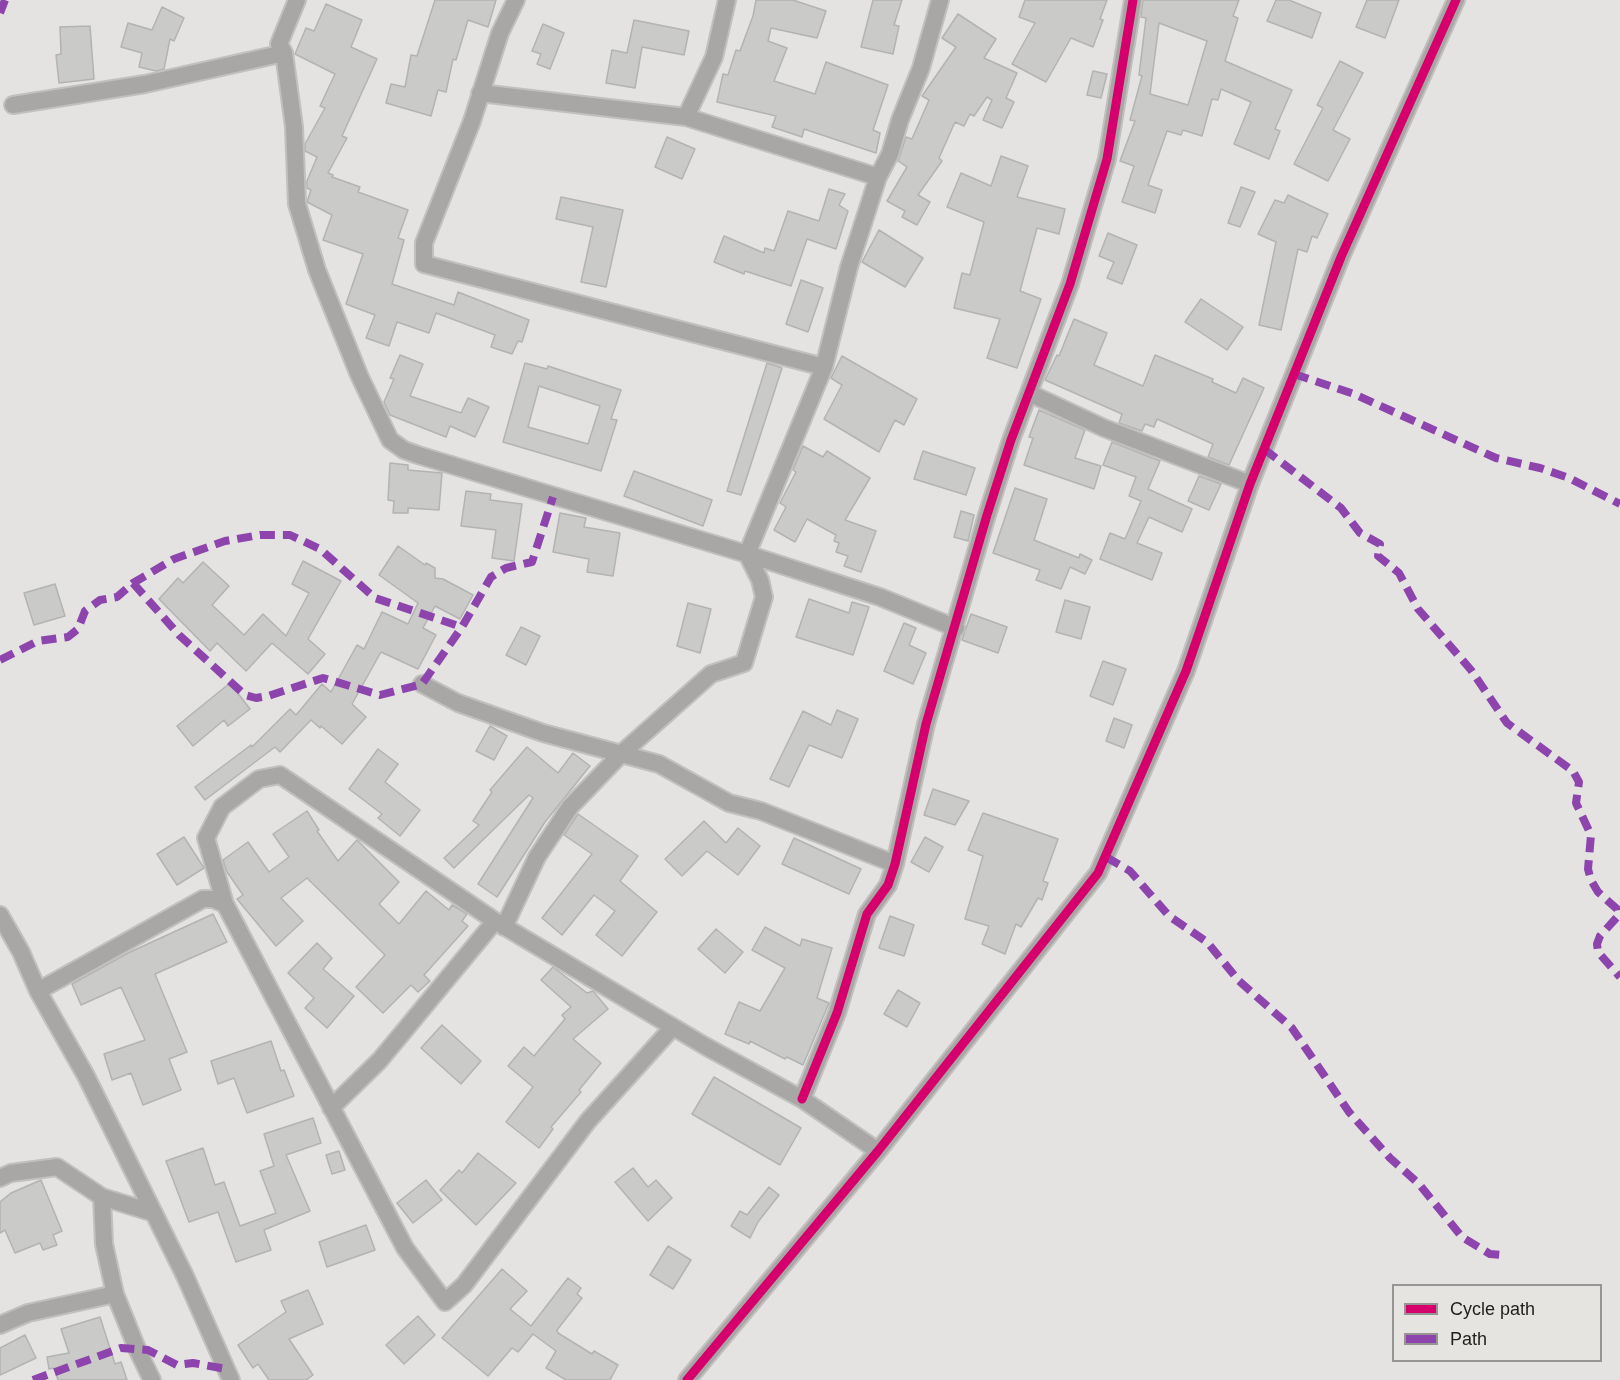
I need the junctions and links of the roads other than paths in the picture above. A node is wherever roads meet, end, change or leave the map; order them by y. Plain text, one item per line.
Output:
1 (297, 0) edge
2 (516, 0) edge
3 (727, 0) edge
4 (940, 0) edge
5 (1133, 0) edge
6 (1456, 0) edge
7 (284, 53) junction
8 (480, 93) junction
9 (13, 105) dead end
10 (686, 117) junction
11 (878, 177) junction
12 (824, 367) junction
13 (1029, 393) junction
14 (1251, 484) junction
15 (747, 554) junction
16 (956, 628) junction
17 (422, 684) dead end
18 (622, 753) junction
19 (895, 864) junction
20 (225, 904) junction
21 (0, 915) edge
22 (500, 924) junction
23 (38, 991) junction
24 (673, 1027) junction
25 (802, 1099) junction
26 (331, 1108) junction
27 (878, 1151) junction
28 (0, 1179) edge
29 (102, 1197) junction
30 (154, 1213) junction
31 (115, 1294) junction
32 (0, 1325) edge
33 (152, 1380) edge
34 (231, 1380) edge
35 (687, 1380) edge

1 - 7 street
2 - 8 street
3 - 10 street
4 - 11 street
5 - 13 street
6 - 14 street
7 - 9 street
7 - 15 street
8 - 10 street
8 - 12 street
10 - 11 street
11 - 12 street
12 - 15 street
13 - 14 street
13 - 16 street
14 - 27 street
15 - 16 street
15 - 18 street
16 - 19 street
17 - 18 street
18 - 19 street
18 - 22 street
19 - 25 street
20 - 22 street
20 - 23 street
20 - 26 street
21 - 23 street
22 - 24 street
22 - 26 street
23 - 30 street
24 - 25 street
24 - 26 street
25 - 27 street
27 - 35 street
28 - 29 street
29 - 30 street
29 - 31 street
30 - 34 street
31 - 32 street
31 - 33 street

